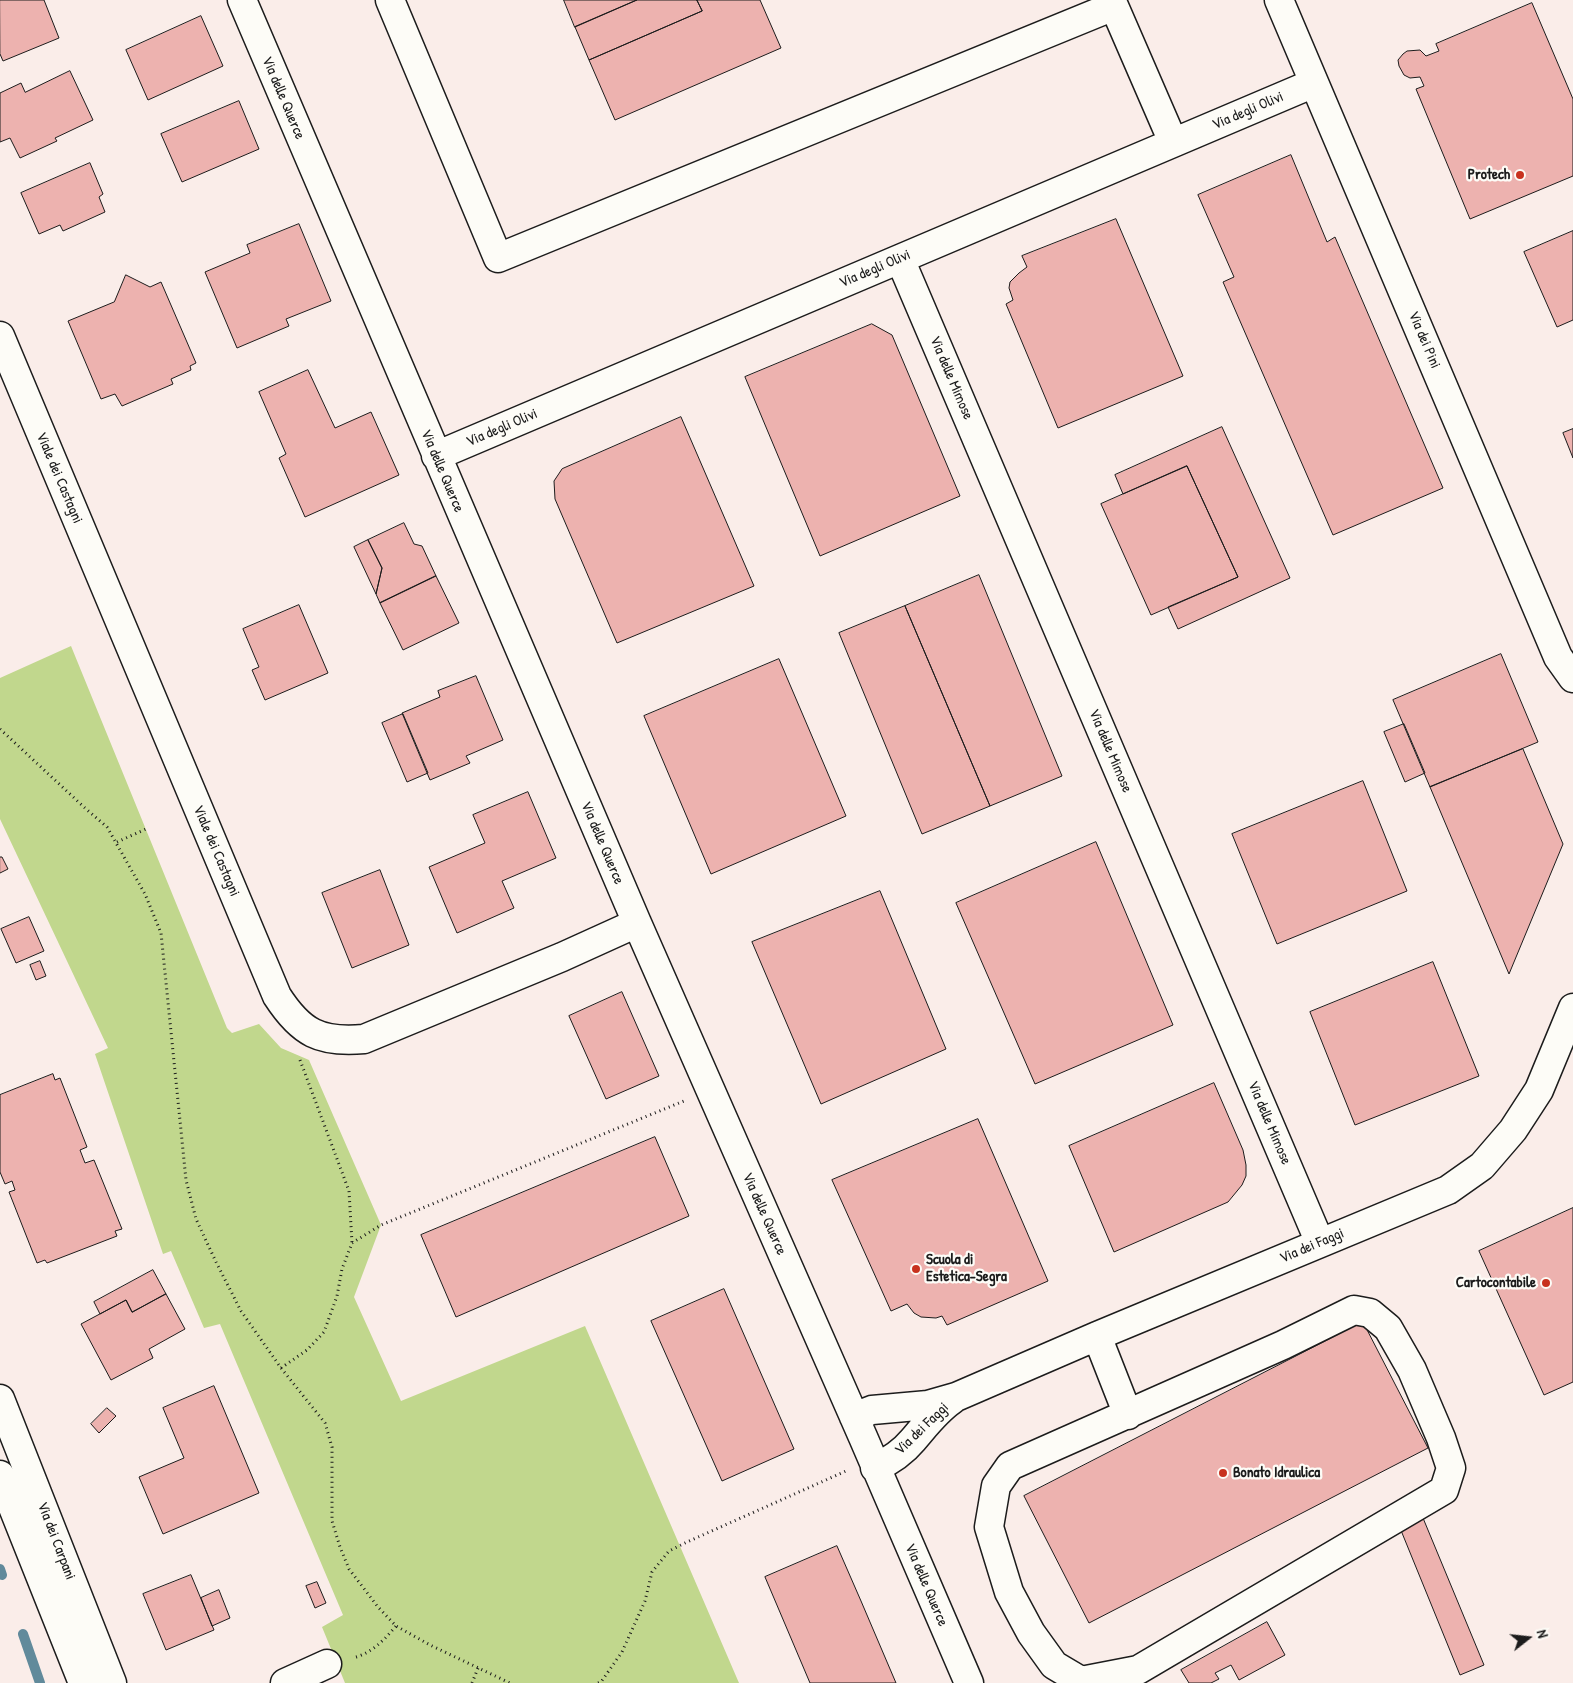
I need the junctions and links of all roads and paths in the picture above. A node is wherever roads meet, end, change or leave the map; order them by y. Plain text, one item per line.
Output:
1 (390, 0) edge
2 (1279, 0) edge
3 (247, 2) edge
4 (1314, 83) junction
5 (1173, 142) junction
6 (900, 259) junction
7 (0, 336) edge
8 (436, 456) junction
9 (1573, 678) edge
10 (0, 729) edge
11 (146, 829) dead end
12 (117, 842) junction
13 (636, 923) junction
14 (1573, 1008) edge
15 (298, 1053) dead end
16 (690, 1098) dead end
17 (352, 1243) junction
18 (1320, 1243) junction
19 (1097, 1336) junction
20 (281, 1368) junction
21 (969, 1391) junction
22 (0, 1399) edge
23 (1128, 1415) junction
24 (854, 1417) junction
25 (863, 1468) junction
26 (0, 1475) edge
27 (396, 1626) junction
28 (327, 1664) joint
29 (478, 1668) junction
30 (83, 1683) edge
31 (112, 1683) edge
32 (285, 1683) edge
33 (472, 1683) edge
34 (510, 1683) edge
35 (598, 1683) edge
36 (969, 1683) edge

1 - 5 street
2 - 4 street, Via dei Pini
3 - 8 street, Via delle Querce
4 - 5 street, Via degli Olivi
4 - 9 street, Via dei Pini
5 - 6 street, Via degli Olivi
6 - 8 street, Via degli Olivi
6 - 18 street, Via delle Mimose
7 - 13 street, Viale dei Castagni
8 - 13 street, Via delle Querce
10 - 12 path
11 - 12 path
12 - 20 path
13 - 24 street, Via delle Querce
14 - 18 street, Via dei Faggi
15 - 17 path
16 - 17 path
17 - 20 path
18 - 19 street, Via dei Faggi
19 - 21 street, Via dei Faggi
19 - 23 street
20 - 27 path
21 - 24 street, Via dei Faggi
21 - 25 street, Via dei Faggi
22 - 31 street, Via dei Carpani
23 - 23 street
24 - 25 street, Via delle Querce
25 - 35 path
25 - 36 street, Via delle Querce
26 - 30 street, Via dei Carpani
27 - 28 path
27 - 29 path
28 - 32 street
29 - 33 path
29 - 34 path

